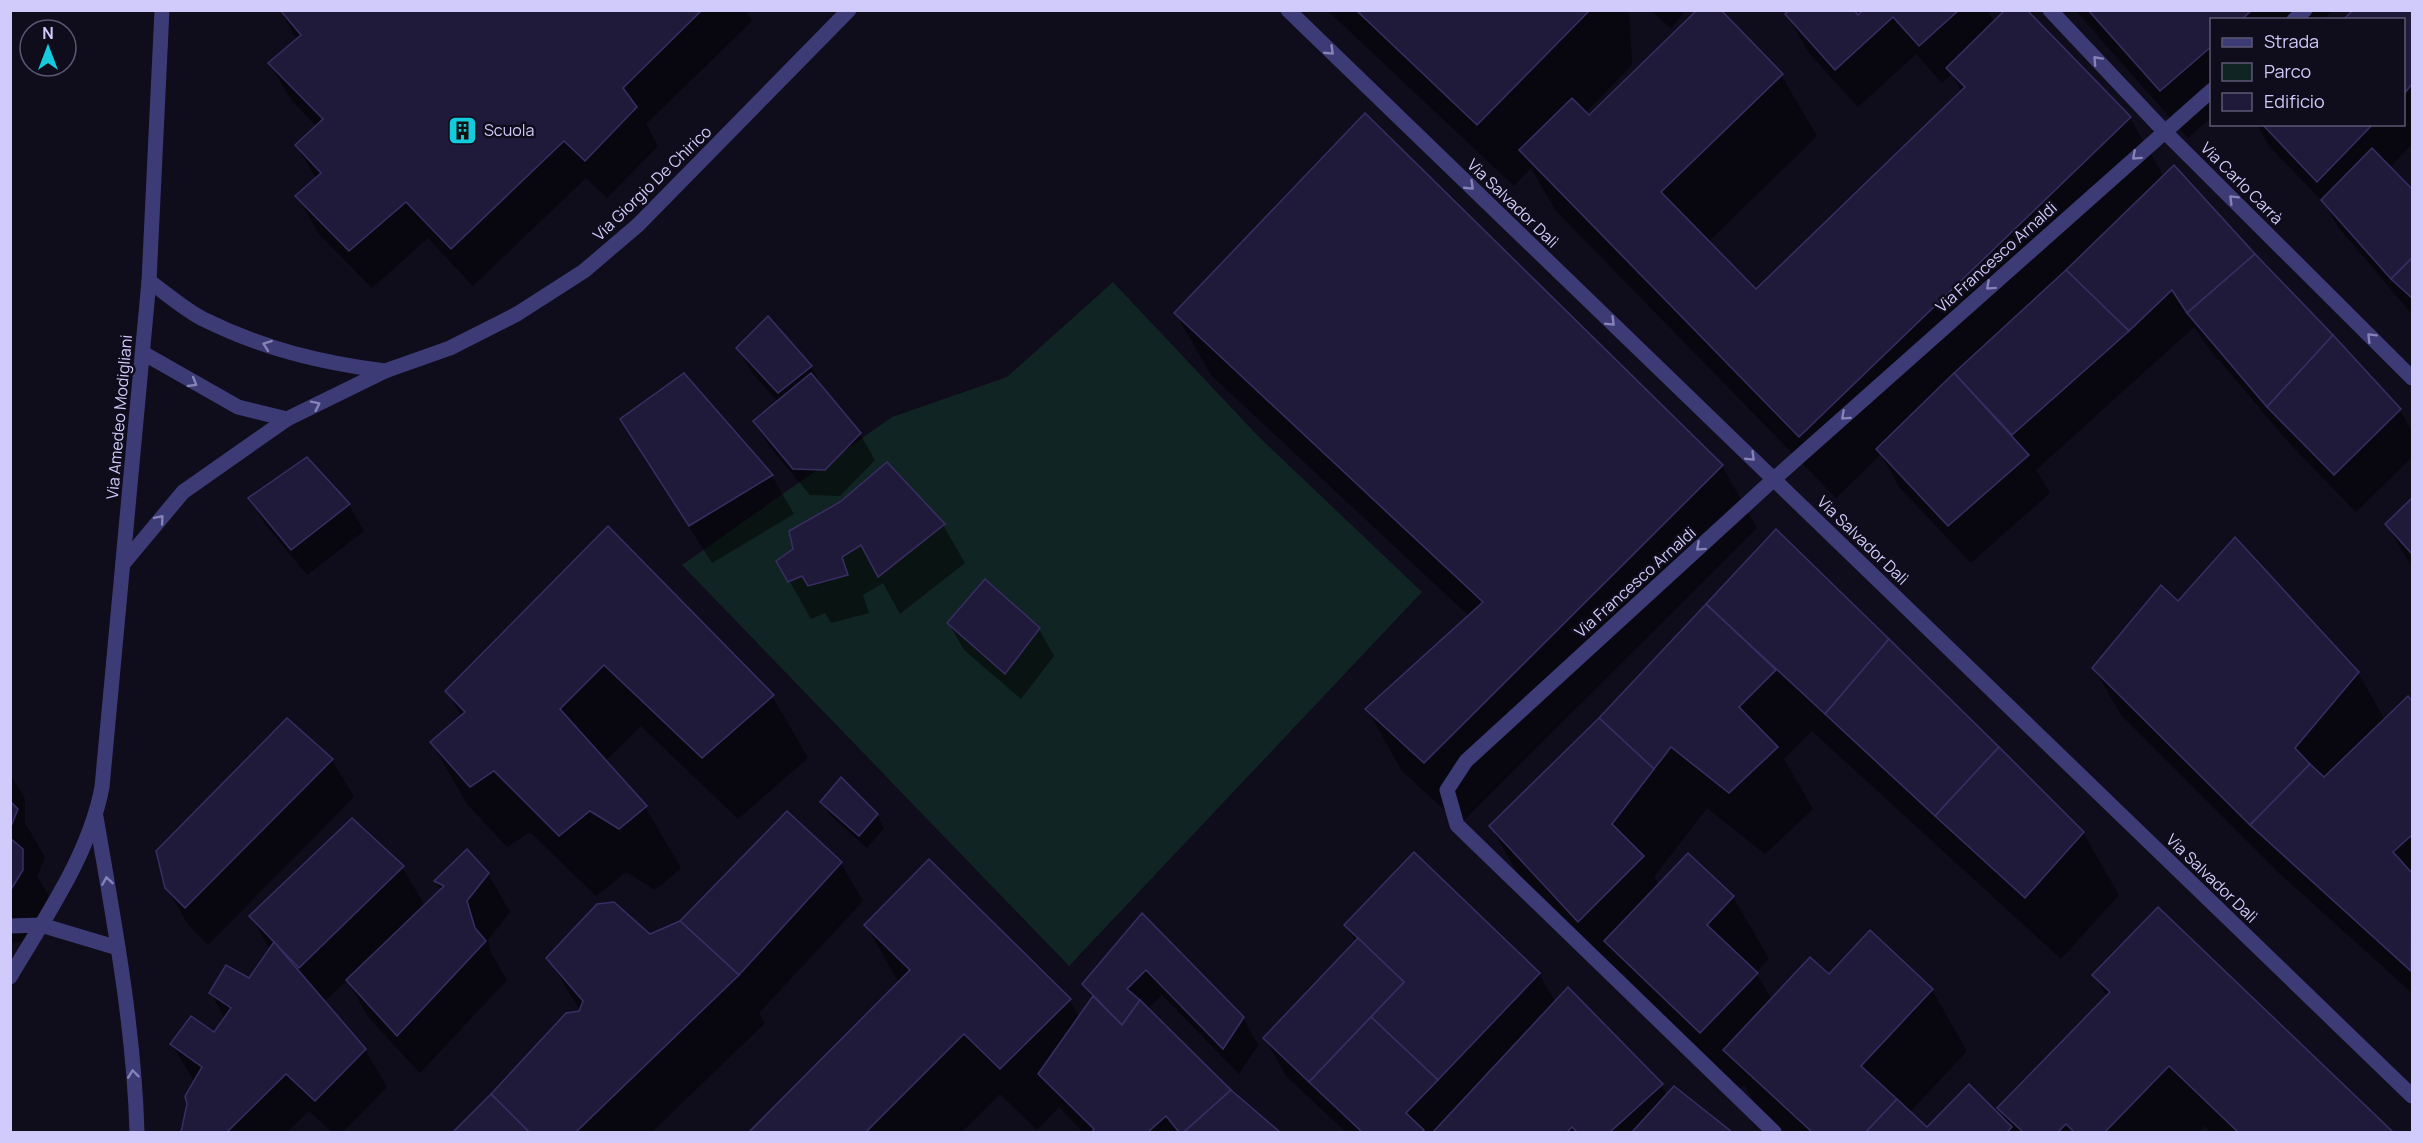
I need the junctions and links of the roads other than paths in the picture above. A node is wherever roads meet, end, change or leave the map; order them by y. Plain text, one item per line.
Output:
1 (849, 10) edge
2 (1288, 10) edge
3 (2050, 10) edge
4 (159, 13) edge
5 (2210, 91) edge
6 (2164, 131) junction
7 (149, 281) junction
8 (143, 353) junction
9 (385, 371) junction
10 (2412, 378) edge
11 (287, 419) junction
12 (1774, 479) junction
13 (123, 564) junction
14 (96, 817) junction
15 (41, 925) junction
16 (10, 926) edge
17 (118, 948) junction
18 (10, 977) edge
19 (2412, 1096) edge
20 (137, 1132) edge
21 (1774, 1132) edge

1 - 9 street, Via Giorgio De Chirico
2 -> 12 street, Via Salvador Dalì
6 -> 3 street, Via Carlo Carrà
4 - 7 street, Via Amedeo Modigliani
5 - 6 street, Via Francesco Arnaldi
10 -> 6 street, Via Carlo Carrà
6 -> 12 street, Via Francesco Arnaldi
7 - 8 street, Via Amedeo Modigliani
9 -> 7 street, Via Giorgio De Chirico
8 -> 11 street
8 - 13 street, Via Amedeo Modigliani
11 -> 9 street, Via Giorgio De Chirico
13 -> 11 street, Via Giorgio De Chirico
12 - 19 street, Via Salvador Dalì
12 -> 21 street, Via Francesco Arnaldi
13 - 14 street, Via Amedeo Modigliani
14 - 15 street, Via Amedeo Modigliani
17 -> 14 street, Via Amedeo Modigliani
15 - 16 street
15 - 17 street
15 - 18 street, Via Amedeo Modigliani
20 -> 17 street, Via Amedeo Modigliani

